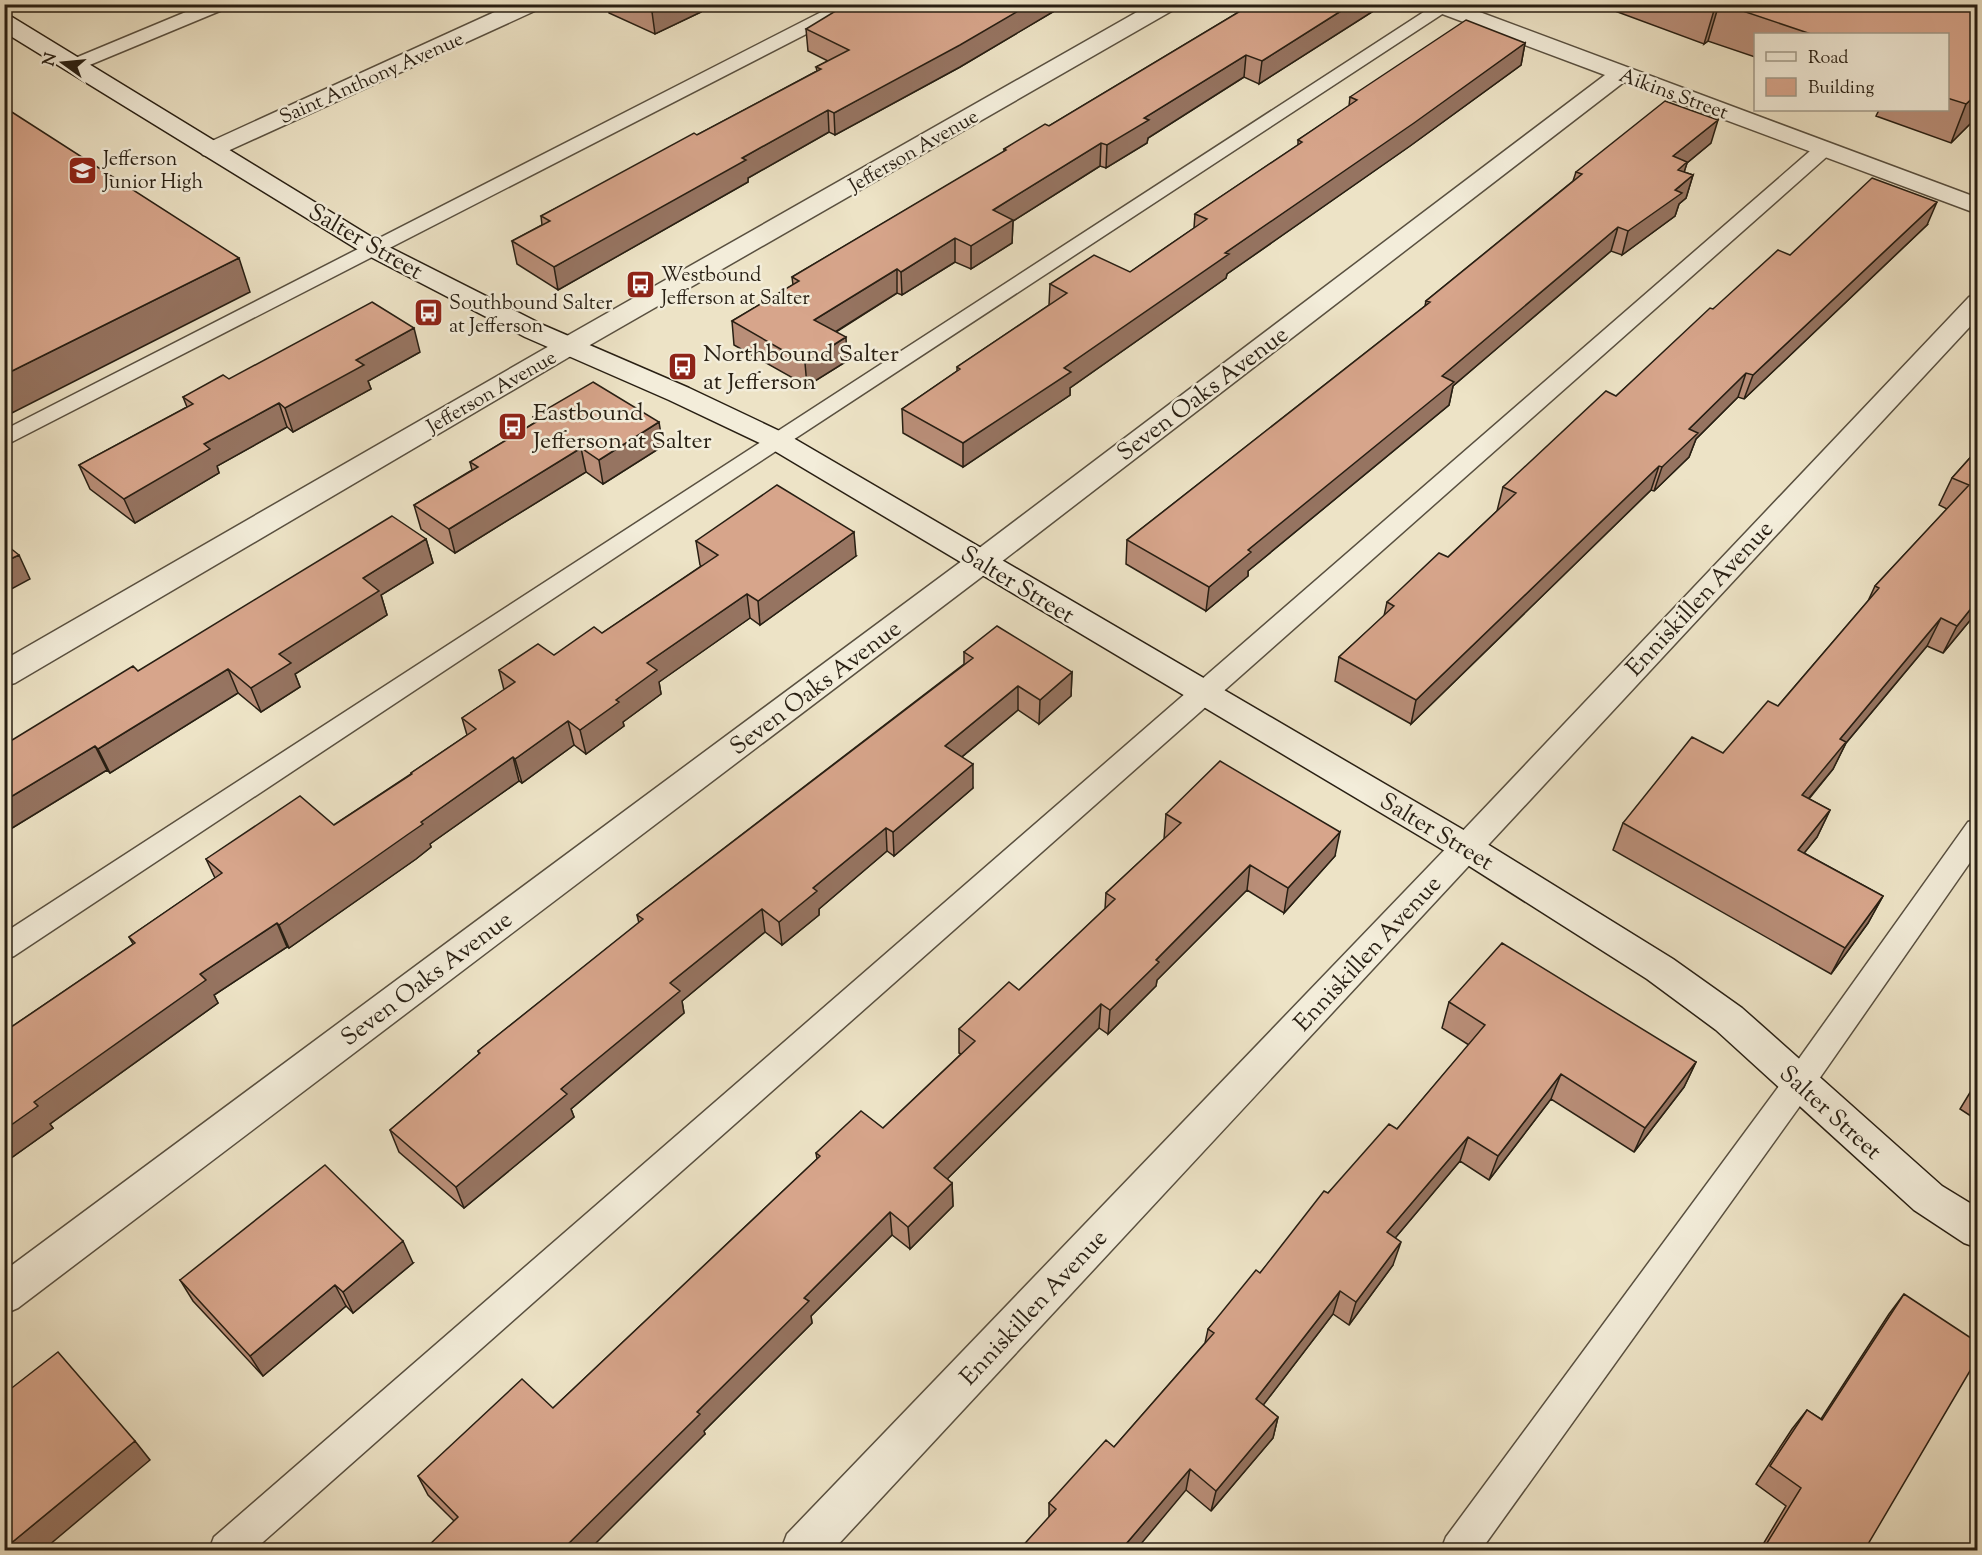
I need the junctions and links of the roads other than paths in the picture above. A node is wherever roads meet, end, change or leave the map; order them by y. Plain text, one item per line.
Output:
1 (220, 4) edge
2 (531, 4) edge
3 (851, 4) edge
4 (1167, 4) edge
5 (1440, 6) edge
6 (4, 22) edge
7 (74, 65) junction
8 (1621, 73) junction
9 (1824, 149) junction
10 (211, 150) junction
11 (1977, 207) edge
12 (374, 249) junction
13 (1977, 302) edge
14 (567, 347) junction
15 (4, 439) edge
16 (778, 441) junction
17 (981, 562) junction
18 (4, 675) edge
19 (1203, 694) junction
20 (1977, 829) edge
21 (1467, 848) junction
22 (4, 948) edge
23 (1799, 1083) junction
24 (1977, 1230) edge
25 (4, 1295) edge
26 (226, 1551) edge
27 (803, 1551) edge
28 (1459, 1551) edge

1 - 7 lane
2 - 10 street, Saint Anthony Avenue
3 - 12 lane
4 - 14 street, Jefferson Avenue
5 - 8 street, Aikins Street
5 - 16 lane
6 - 7 street, Salter Street
7 - 10 street, Salter Street
8 - 9 street, Aikins Street
8 - 17 street, Seven Oaks Avenue
9 - 11 street, Aikins Street
9 - 19 lane
10 - 12 street, Salter Street
12 - 14 street, Salter Street
12 - 15 lane
13 - 21 street, Enniskillen Avenue
14 - 16 street, Salter Street
14 - 18 street, Jefferson Avenue
16 - 17 street, Salter Street
16 - 22 lane
17 - 19 street, Salter Street
17 - 25 street, Seven Oaks Avenue
19 - 21 street, Salter Street
19 - 26 lane
20 - 23 lane
21 - 23 street, Salter Street
21 - 27 street, Enniskillen Avenue
23 - 24 street, Salter Street
23 - 28 lane

